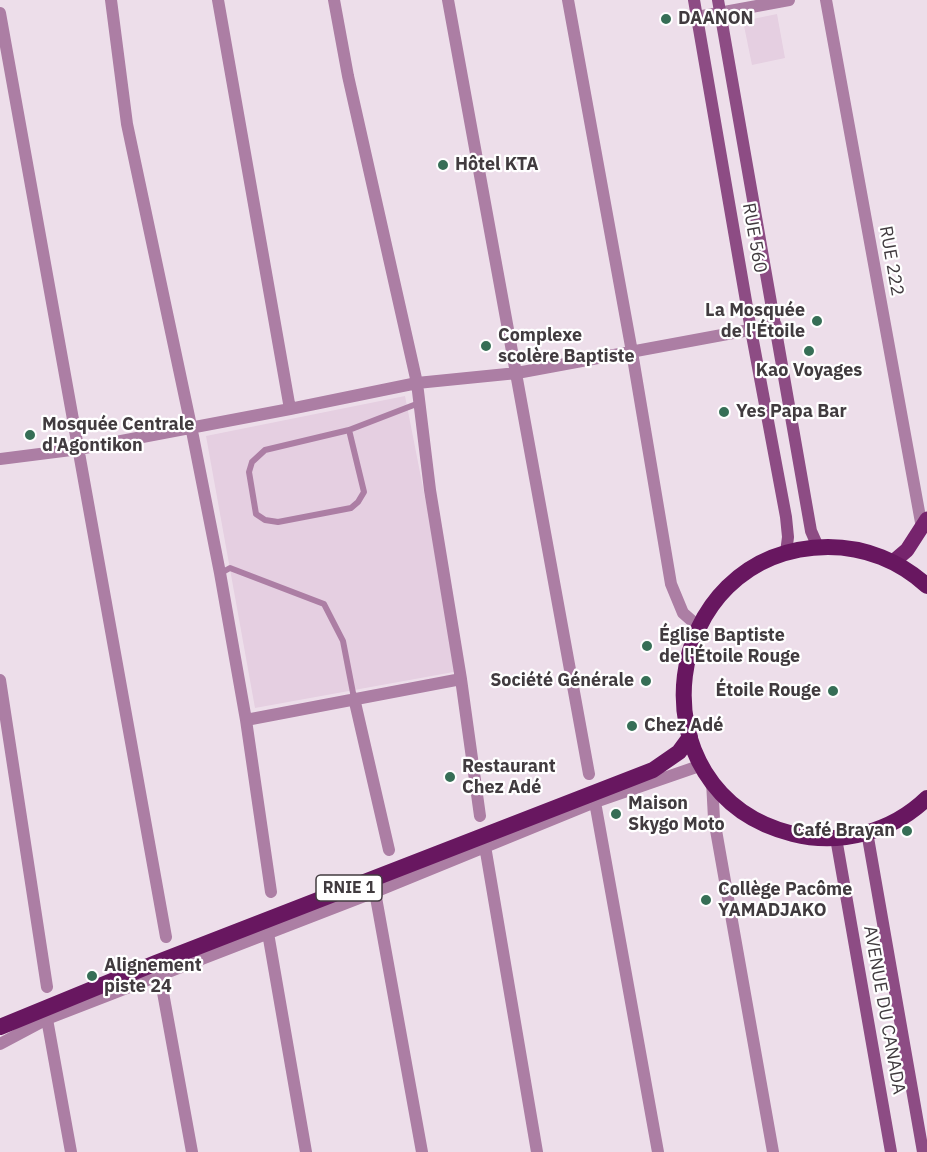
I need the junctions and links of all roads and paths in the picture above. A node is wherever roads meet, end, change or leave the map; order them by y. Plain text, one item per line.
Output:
1 (111, 0) edge
2 (218, 0) edge
3 (334, 0) edge
4 (448, 0) edge
5 (568, 0) edge
6 (694, 0) edge
7 (789, 0) edge
8 (826, 0) edge
9 (719, 6) edge
10 (0, 13) edge
11 (697, 17) junction
12 (776, 325) junction
13 (751, 330) junction
14 (632, 352) junction
15 (517, 373) junction
16 (417, 383) junction
17 (419, 403) junction
18 (290, 409) junction
19 (191, 426) junction
20 (349, 430) junction
21 (79, 449) junction
22 (0, 459) edge
23 (924, 523) edge
24 (818, 548) junction
25 (786, 553) junction
26 (893, 562) junction
27 (220, 573) junction
28 (926, 579) edge
29 (699, 627) junction
30 (461, 679) junction
31 (0, 681) edge
32 (354, 698) junction
33 (246, 720) junction
34 (690, 737) junction
35 (702, 765) junction
36 (589, 774) dead end
37 (712, 781) junction
38 (927, 798) edge
39 (595, 802) junction
40 (480, 816) dead end
41 (867, 832) junction
42 (836, 838) junction
43 (485, 846) junction
44 (389, 850) dead end
45 (271, 892) dead end
46 (375, 892) junction
47 (268, 933) junction
48 (166, 937) dead end
49 (160, 976) junction
50 (47, 987) dead end
51 (47, 1019) junction
52 (0, 1027) edge
53 (0, 1044) edge
54 (71, 1152) edge
55 (192, 1152) edge
56 (306, 1152) edge
57 (422, 1152) edge
58 (537, 1152) edge
59 (657, 1152) edge
60 (773, 1152) edge
61 (891, 1152) edge
62 (923, 1152) edge

1 - 19 street
2 - 18 street
3 - 16 street
4 - 15 street
5 - 14 street
6 - 11 main road, RUE 560
7 - 9 street
8 - 23 street, RUE 222
9 - 11 street
9 - 12 main road, RUE 560
10 - 21 street
11 - 13 main road, RUE 560
12 - 13 street
12 - 24 main road, RUE 560
13 - 14 street
13 - 25 main road, RUE 560
14 - 15 street
14 - 29 street
15 - 16 street
15 - 36 street
16 - 17 street
16 - 18 street
17 - 20 lane
17 - 30 street
18 - 19 street
19 - 21 street
19 - 27 street
20 - 20 lane
21 - 22 street
21 - 48 street
23 - 26 main road
24 - 25 highway
24 - 26 highway
25 - 29 highway
26 - 28 highway
27 - 32 lane
27 - 33 street
29 - 34 highway
30 - 32 street
30 - 40 street
31 - 50 street
32 - 33 street
32 - 44 street
33 - 45 street
34 - 35 highway
34 - 52 highway, RNIE 1
35 - 37 highway
35 - 39 street
37 - 42 highway
37 - 60 street
38 - 41 highway
39 - 43 street
39 - 59 street
41 - 42 highway
41 - 62 main road, AVENUE DU CANADA
42 - 61 main road, AVENUE DU CANADA
43 - 46 street
43 - 58 street
46 - 47 street
46 - 57 street
47 - 49 street
47 - 56 street
49 - 51 street
49 - 55 street
51 - 53 street
51 - 54 street

